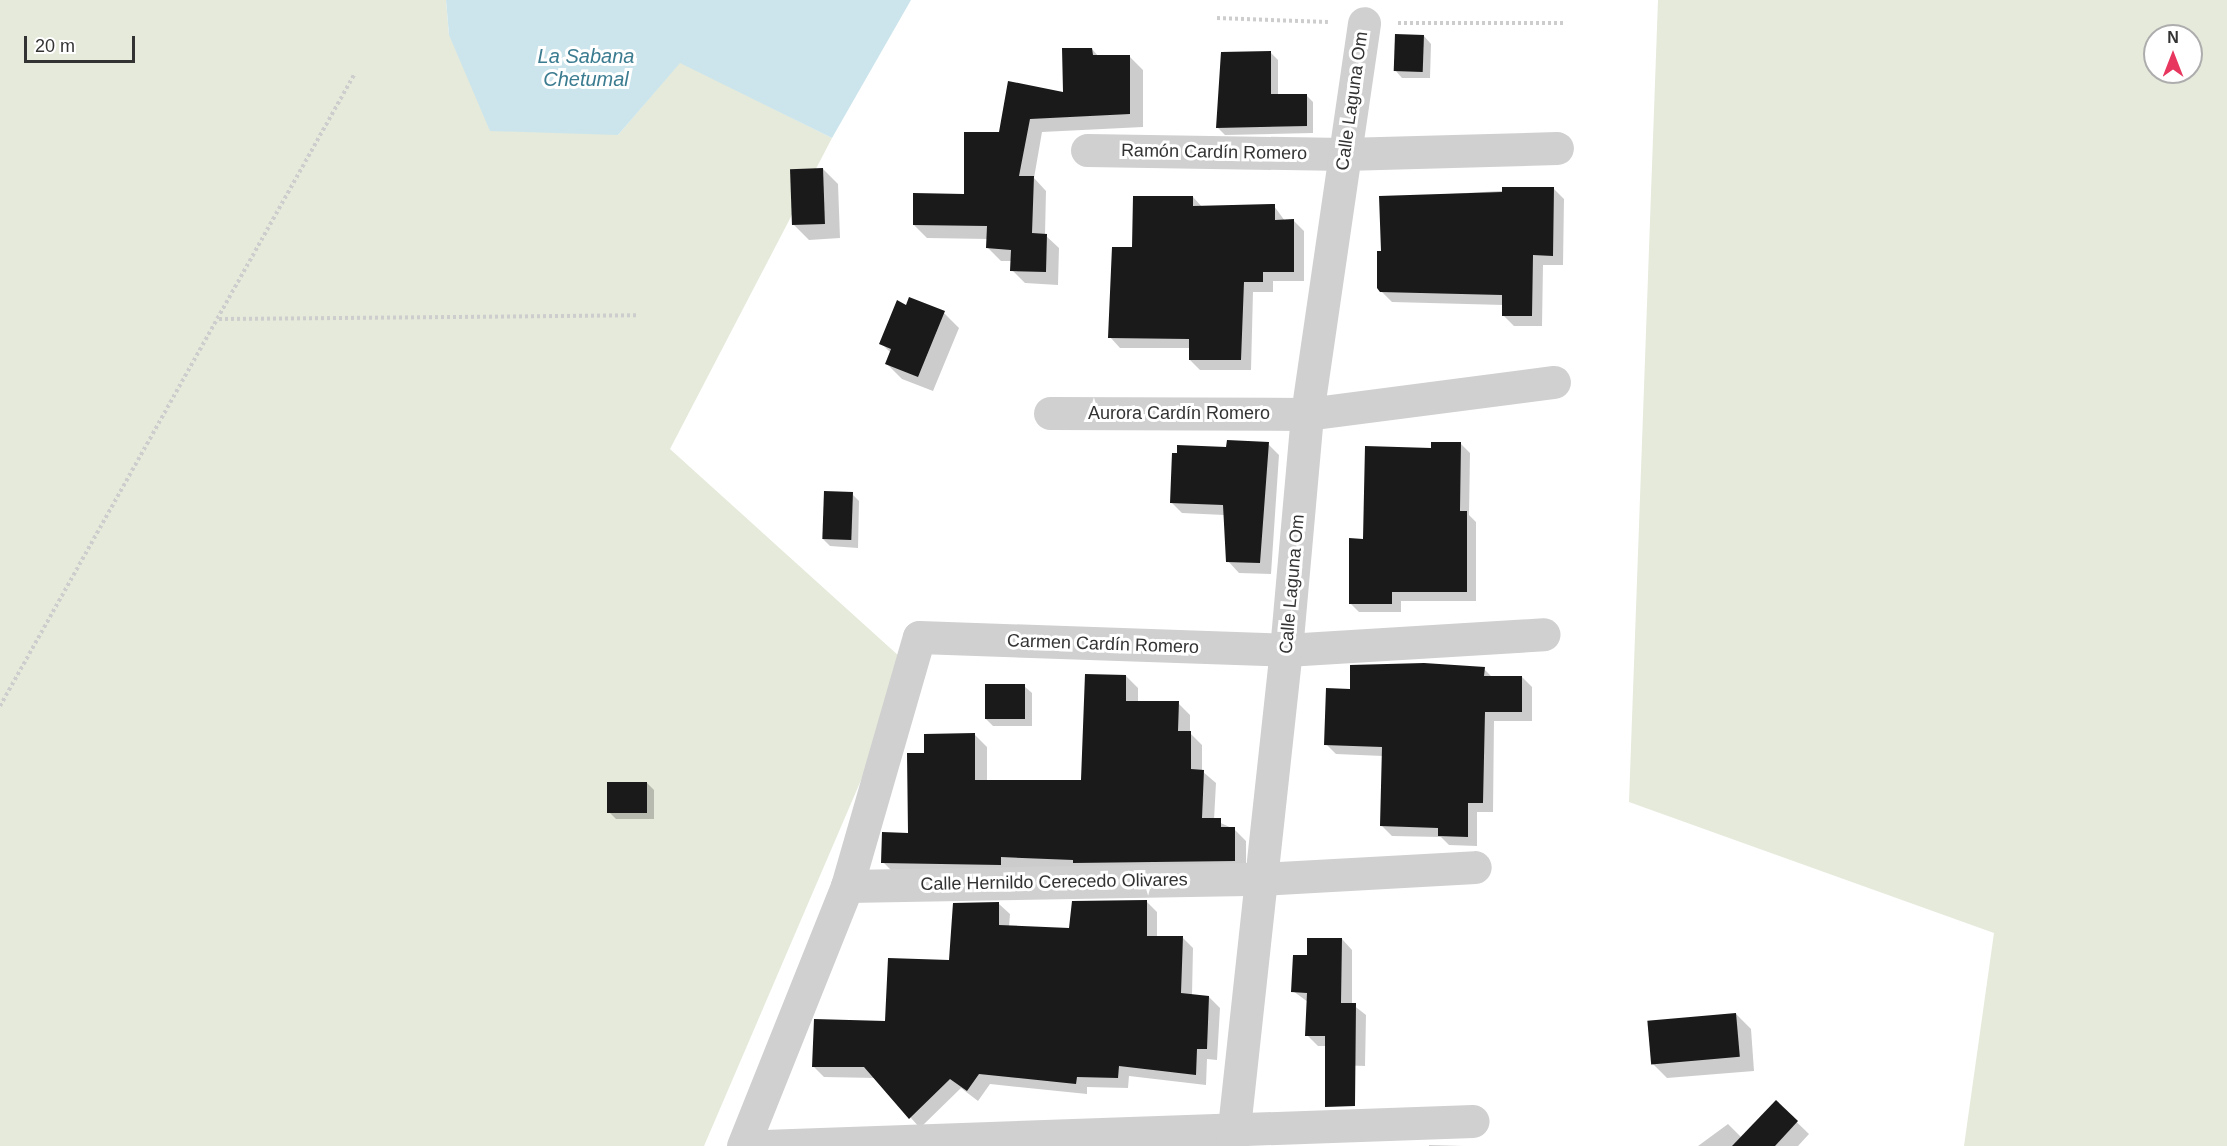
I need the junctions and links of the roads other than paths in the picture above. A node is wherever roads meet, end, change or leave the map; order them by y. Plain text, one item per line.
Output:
1 (1364, 23) dead end
2 (1557, 148) dead end
3 (1087, 150) dead end
4 (1344, 154) junction
5 (1554, 382) dead end
6 (1050, 413) dead end
7 (1307, 414) junction
8 (1544, 634) dead end
9 (1286, 650) junction
10 (1475, 867) dead end
11 (1262, 879) junction
12 (847, 886) junction
13 (1473, 1121) dead end
14 (1233, 1139) edge
15 (743, 1146) edge
16 (764, 1146) edge

1 - 4 street, Calle Laguna Om
2 - 4 street, Ramón Cardín Romero
3 - 4 street, Ramón Cardín Romero
4 - 7 street, Calle Laguna Om
5 - 7 street, Aurora Cardín Romero
6 - 7 street, Aurora Cardín Romero
7 - 9 street, Calle Laguna Om
8 - 9 street, Carmen Cardín Romero
9 - 11 street, Calle Laguna Om
9 - 12 street, Carmen Cardín Romero
10 - 11 street, Calle Hernildo Cerecedo Olivares
11 - 12 street, Calle Hernildo Cerecedo Olivares
11 - 14 street, Calle Laguna Om
12 - 15 street
13 - 14 street
14 - 16 street

